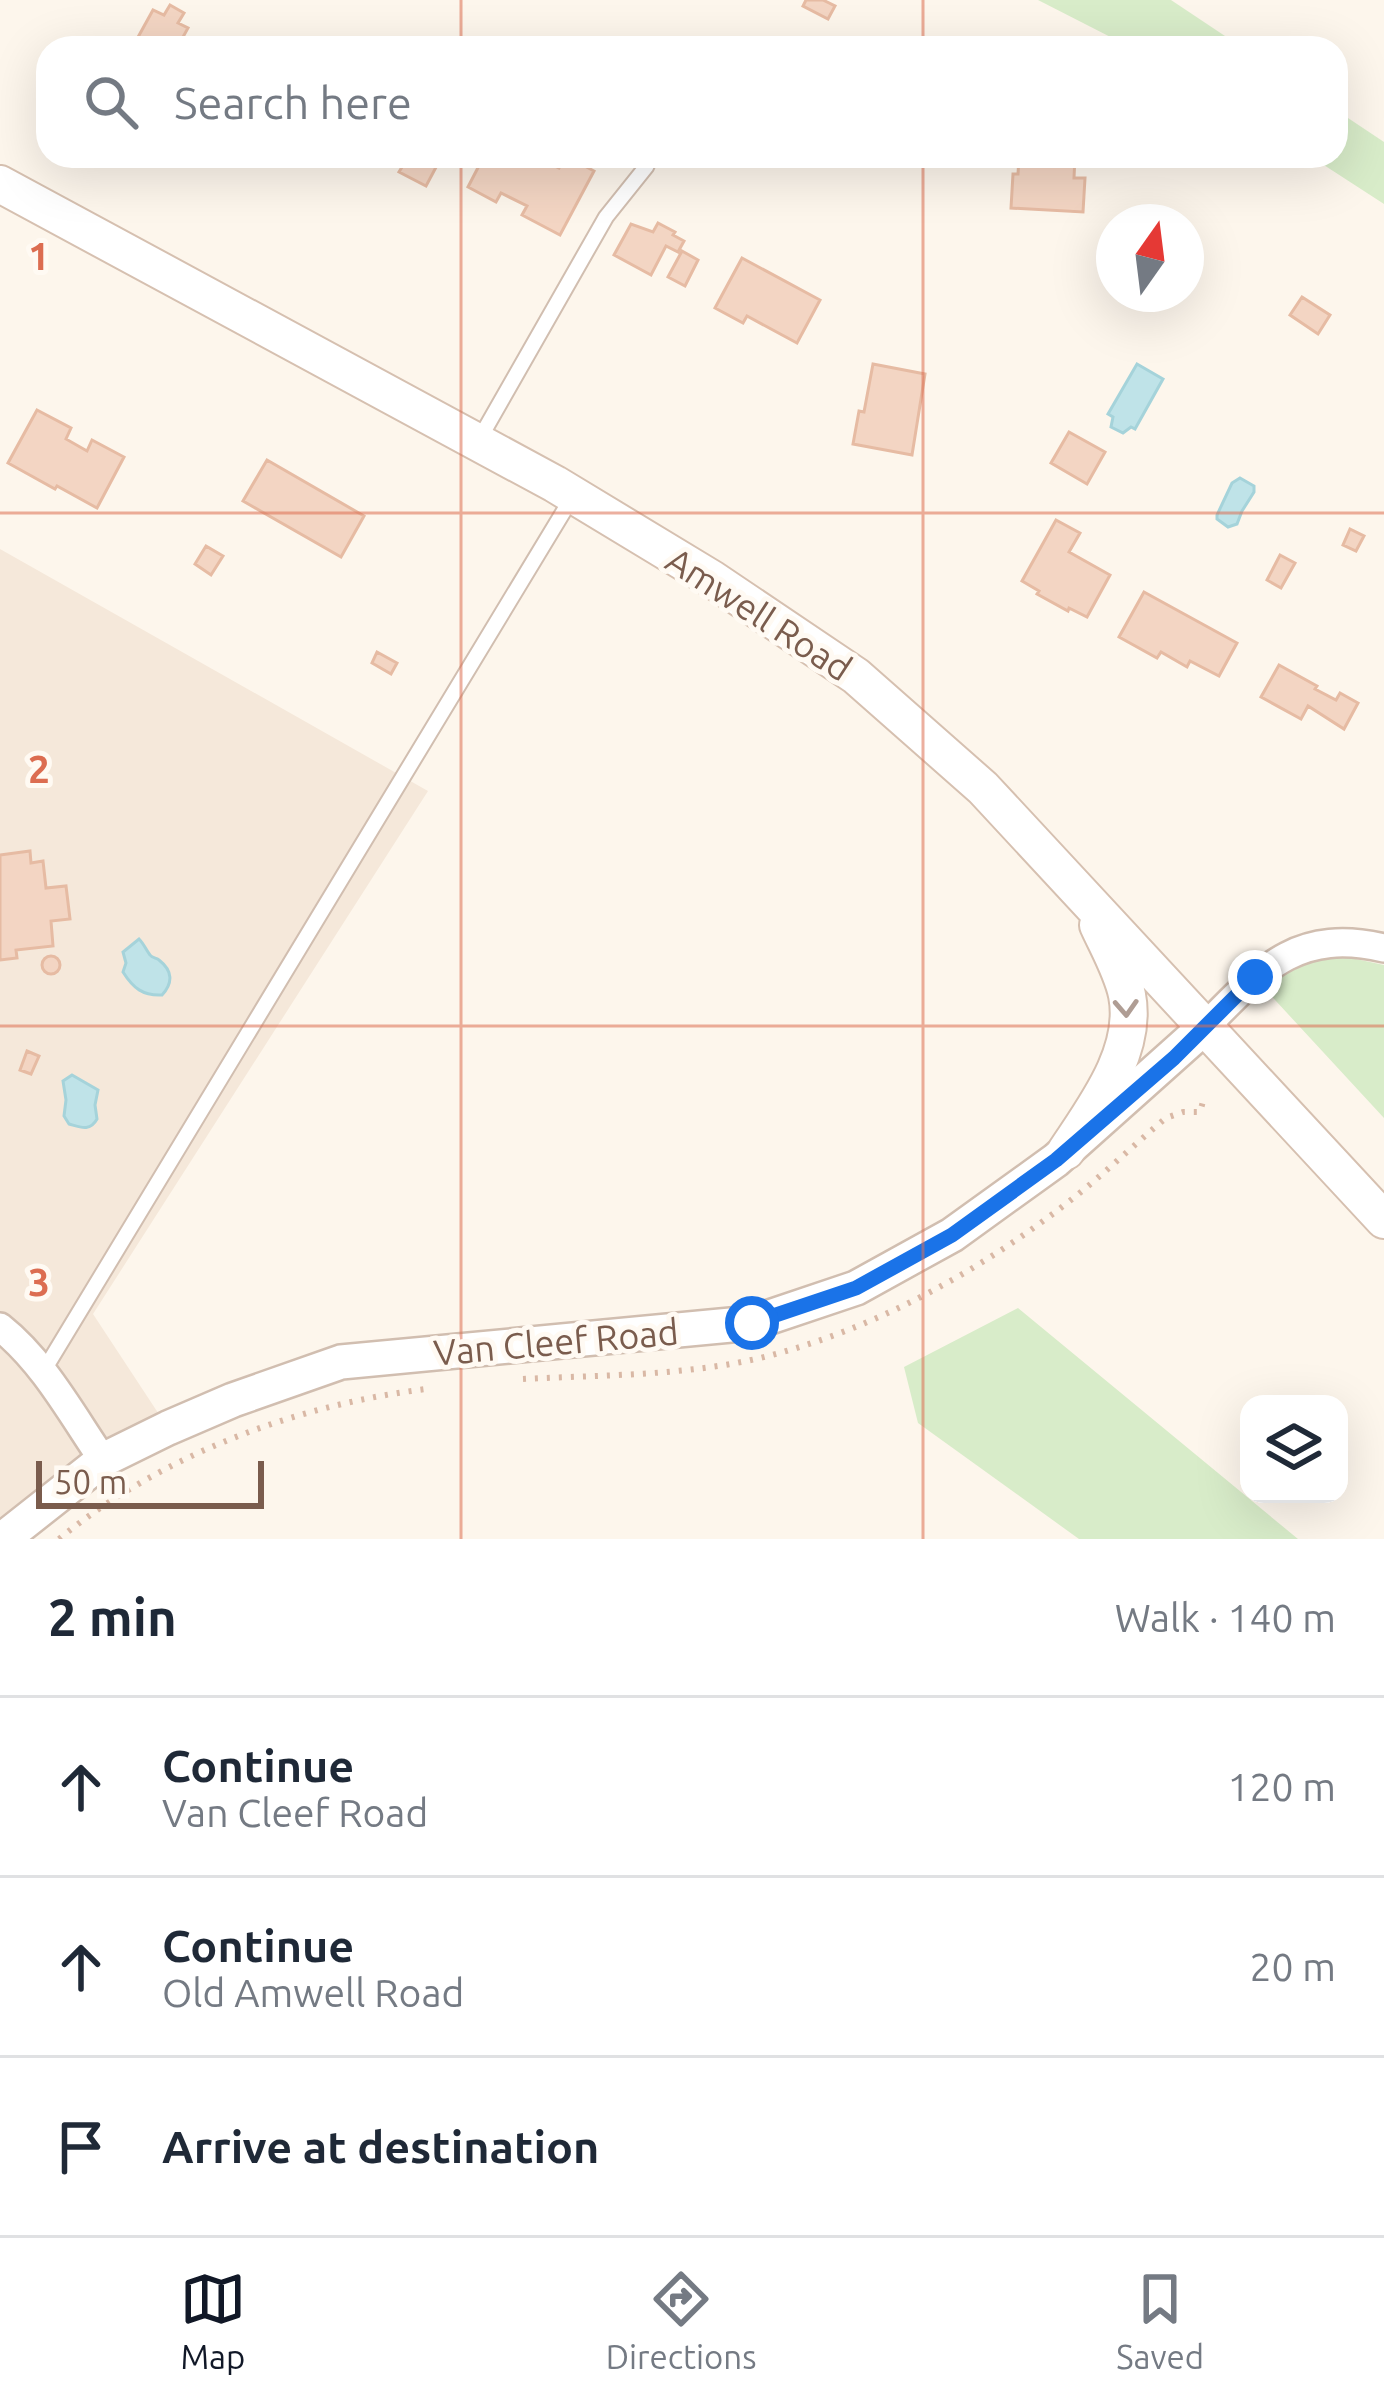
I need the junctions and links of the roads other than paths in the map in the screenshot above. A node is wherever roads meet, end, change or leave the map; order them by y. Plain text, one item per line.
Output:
1 (645, 168) edge
2 (0, 184) edge
3 (478, 443) junction
4 (573, 496) junction
5 (1087, 899) junction
6 (1384, 948) edge
7 (1206, 1026) junction
8 (1066, 1151) junction
9 (1384, 1220) edge
10 (0, 1327) edge
11 (43, 1372) junction
12 (103, 1460) junction
13 (3, 1539) edge

1 - 3 lane
2 - 3 main road, Amwell Road
3 - 4 main road, Amwell Road
4 - 5 main road, Amwell Road
4 - 11 lane
5 - 7 main road, Amwell Road
5 -> 8 main road
6 - 7 street
7 - 8 street, Van Cleef Road
7 - 9 main road, Amwell Road
8 - 12 street, Van Cleef Road
10 - 11 street
11 - 12 street
12 - 13 street, Van Cleef Road

